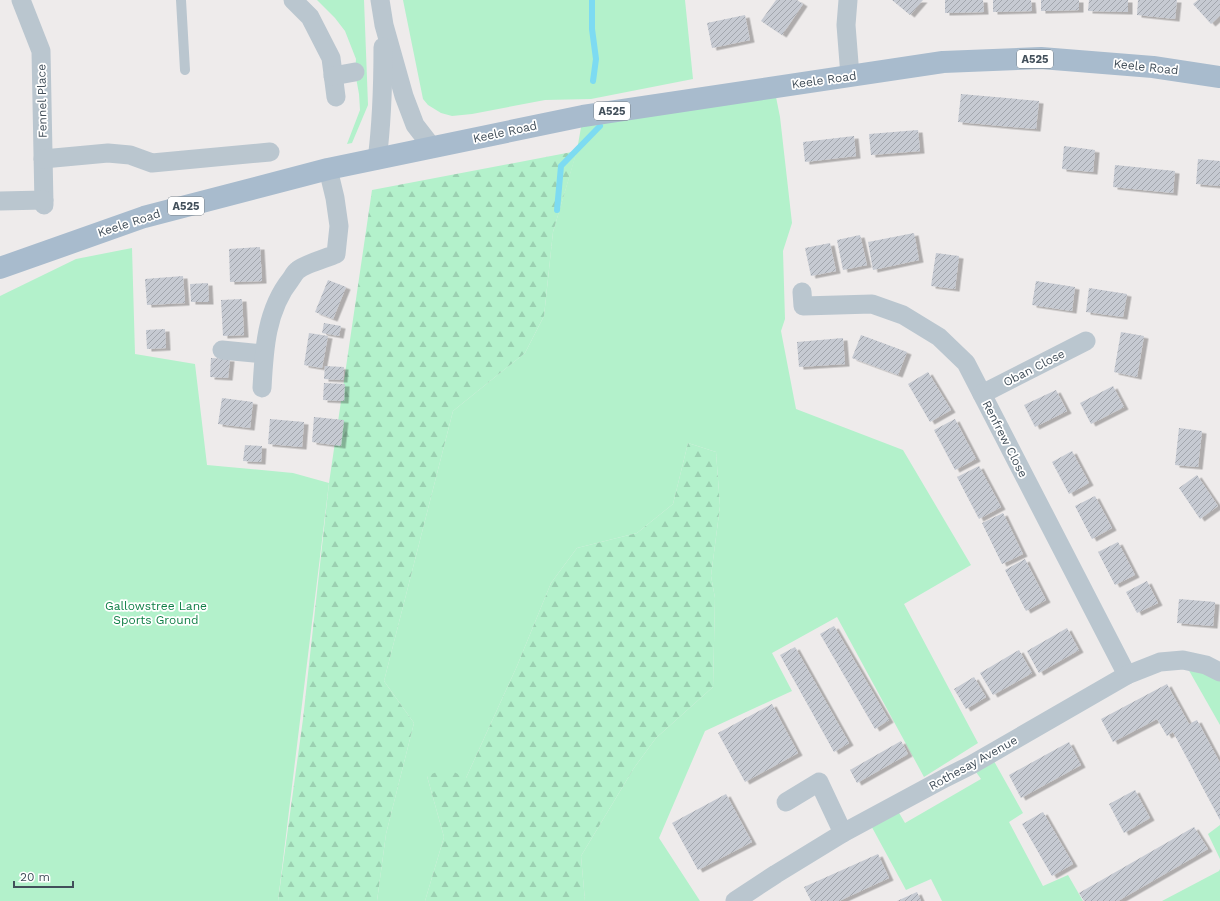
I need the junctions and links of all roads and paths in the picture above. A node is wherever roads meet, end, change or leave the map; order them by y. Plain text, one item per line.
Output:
1 (21, 0) edge
2 (181, 0) edge
3 (293, 0) edge
4 (380, 0) edge
5 (848, 0) edge
6 (384, 25) junction
7 (185, 70) dead end
8 (355, 72) dead end
9 (333, 76) junction
10 (850, 76) junction
11 (1220, 77) edge
12 (336, 97) dead end
13 (432, 147) junction
14 (270, 152) dead end
15 (43, 159) junction
16 (377, 160) junction
17 (328, 169) junction
18 (0, 201) edge
19 (0, 268) edge
20 (802, 299) dead end
21 (1086, 341) dead end
22 (222, 350) dead end
23 (263, 354) junction
24 (262, 388) dead end
25 (982, 394) junction
26 (1220, 672) edge
27 (1127, 675) junction
28 (786, 802) dead end
29 (843, 833) junction
30 (735, 901) edge

1 - 15 street, Fennel Place
2 - 7 lane
3 - 9 street
4 - 6 street
5 - 10 street
6 - 13 street
6 - 16 street
8 - 9 street
9 - 12 street
10 - 11 main road, Keele Road / A525
10 - 13 main road, Keele Road / A525
13 - 16 main road, Keele Road / A525
14 - 15 street
15 - 18 street, Fennel Place
16 - 17 main road, Keele Road / A525
17 - 19 main road, Keele Road / A525
17 - 23 street
20 - 25 street, Renfrew Close
21 - 25 street, Oban Close
22 - 23 street
23 - 24 street
25 - 27 street, Renfrew Close
26 - 27 street, Rothesay Avenue
27 - 29 street, Rothesay Avenue
28 - 29 street
29 - 30 street, Rothesay Avenue

